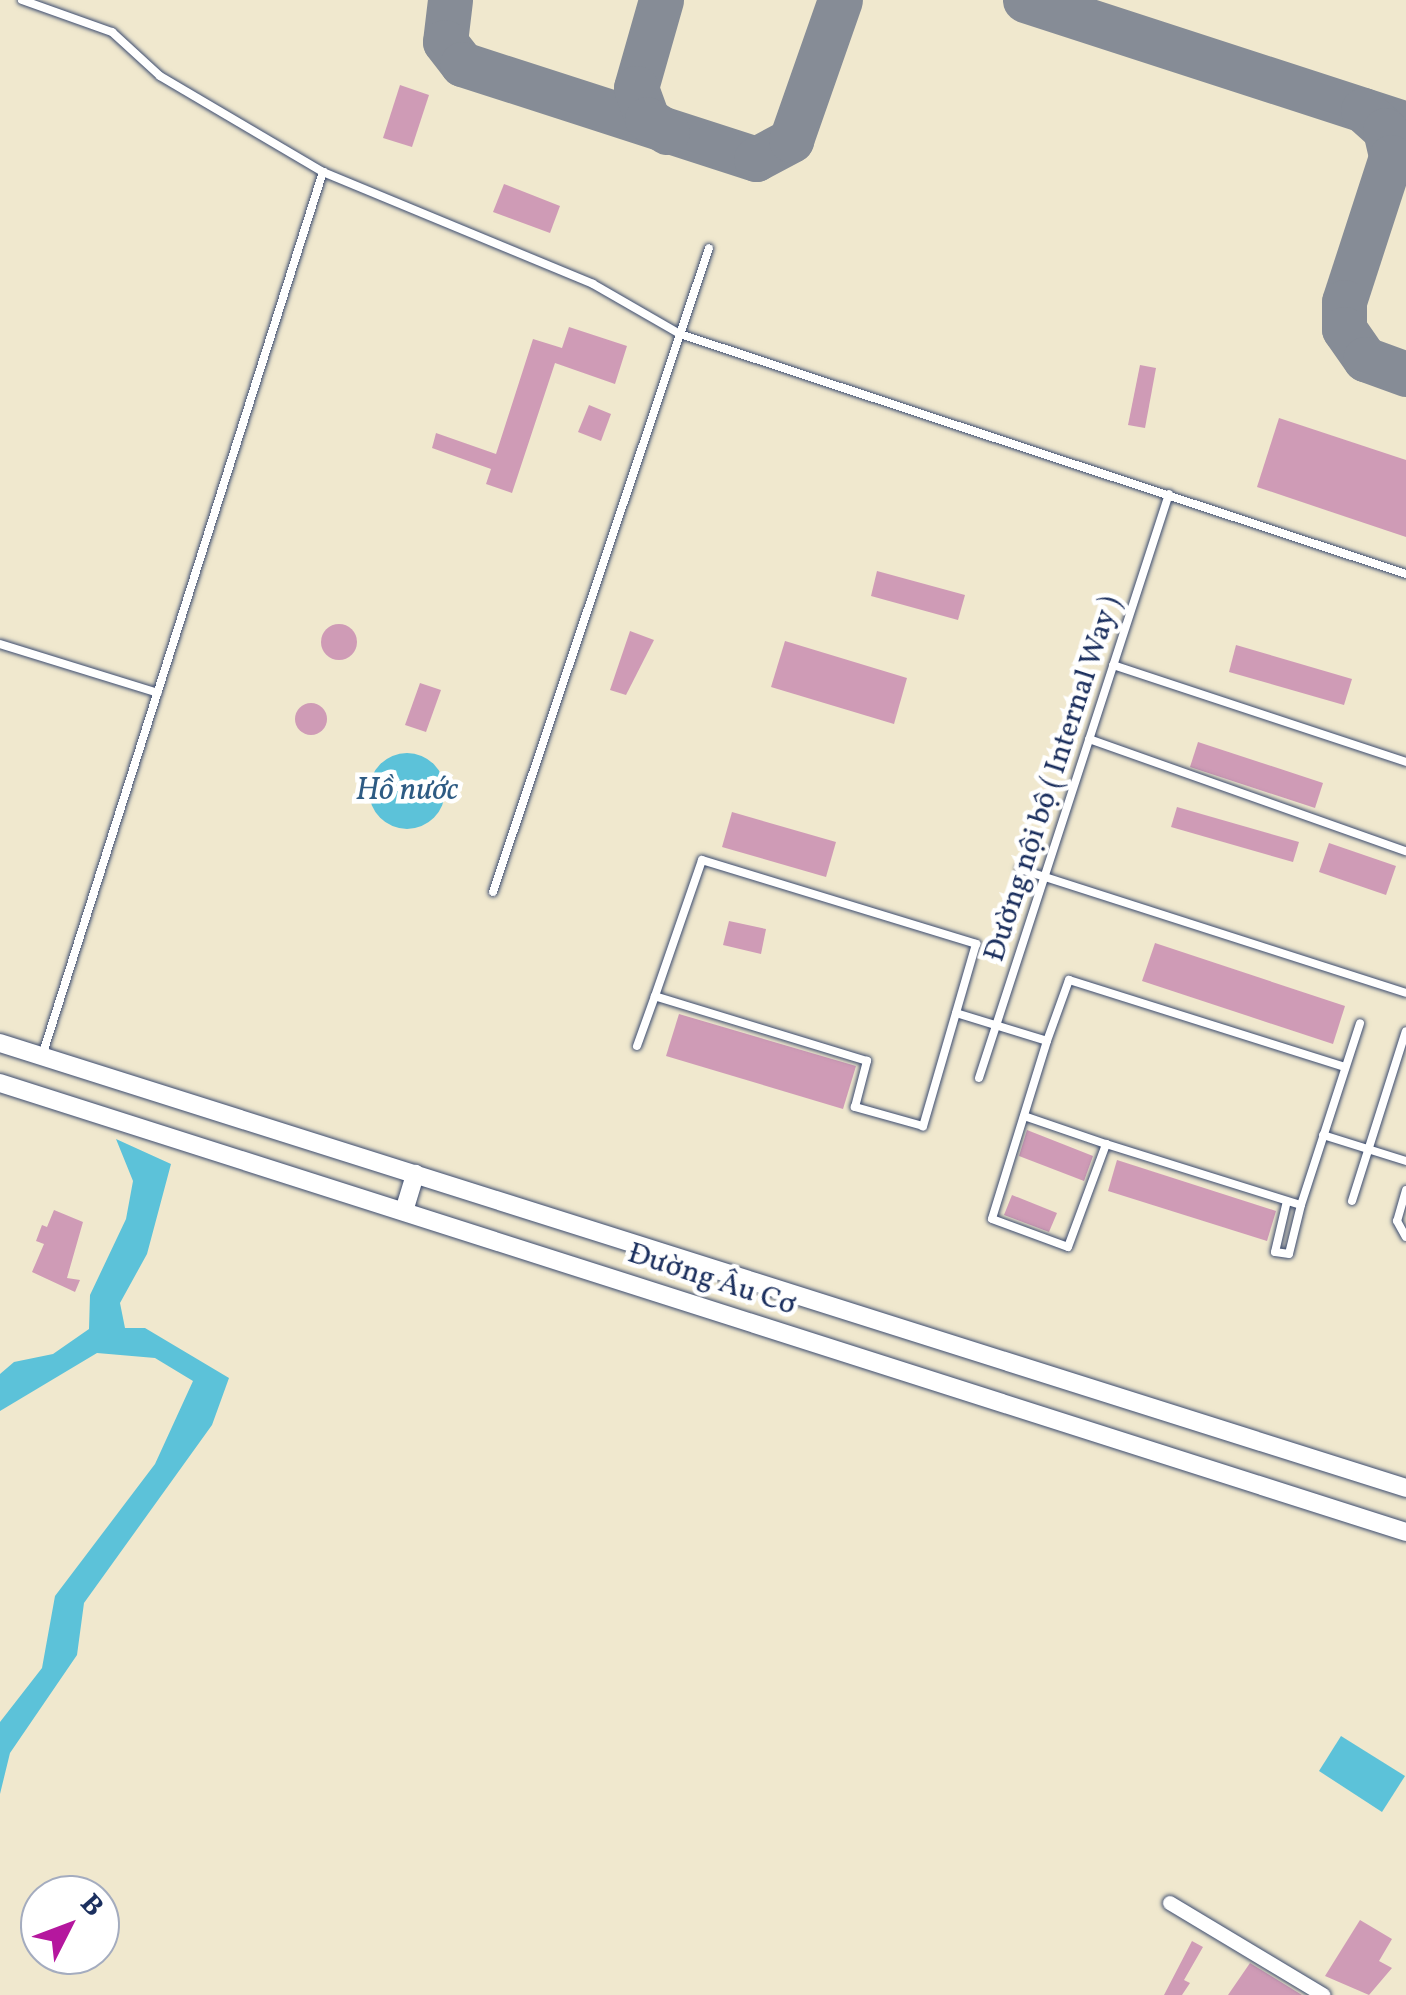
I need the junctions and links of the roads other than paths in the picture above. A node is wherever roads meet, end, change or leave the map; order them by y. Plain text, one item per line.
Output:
1 (22, 0) edge
2 (323, 172) junction
3 (709, 248) dead end
4 (680, 334) junction
5 (1169, 494) junction
6 (1406, 574) edge
7 (0, 644) edge
8 (1114, 664) junction
9 (158, 694) junction
10 (1090, 739) junction
11 (1406, 762) edge
12 (1406, 850) edge
13 (1020, 868) dead end
14 (1045, 876) junction
15 (493, 892) dead end
16 (1406, 994) edge
17 (654, 996) junction
18 (956, 1013) junction
19 (1360, 1023) dead end
20 (996, 1026) junction
21 (1406, 1031) edge
22 (1046, 1042) junction
23 (0, 1043) edge
24 (637, 1046) dead end
25 (42, 1056) junction
26 (1346, 1067) junction
27 (980, 1078) dead end
28 (0, 1083) edge
29 (1024, 1116) junction
30 (1323, 1136) junction
31 (1106, 1144) junction
32 (1369, 1148) junction
33 (1406, 1161) edge
34 (415, 1174) junction
35 (1406, 1190) edge
36 (1288, 1201) junction
37 (1352, 1201) dead end
38 (1300, 1205) junction
39 (404, 1211) junction
40 (1406, 1237) edge
41 (1406, 1488) edge
42 (1406, 1532) edge
43 (1170, 1903) dead end
44 (1314, 1993) edge

1 - 2 lane
2 - 4 lane
2 - 9 lane
3 - 4 lane
4 - 5 lane
4 - 15 lane
5 - 6 lane
5 - 8 lane, Đường nội bộ ( Internal Way )
7 - 9 lane
8 - 10 lane, Đường nội bộ ( Internal Way )
8 - 11 lane
9 - 25 lane
10 - 12 lane
10 - 14 lane, Đường nội bộ ( Internal Way )
13 - 14 lane
14 - 16 lane
14 - 20 lane, Đường nội bộ ( Internal Way )
17 - 18 lane
17 - 18 lane
17 - 24 lane
18 - 20 lane
19 - 26 lane
20 - 22 lane
20 - 27 lane, Đường nội bộ ( Internal Way )
21 - 32 lane
22 - 26 lane
22 - 29 lane
23 - 25 street, Đường Âu Cơ
25 - 34 street, Đường Âu Cơ
26 - 30 lane
28 - 39 street, Đường Âu Cơ
29 - 31 lane
29 - 31 lane
30 - 32 lane
30 - 38 lane
31 - 36 lane
32 - 33 lane
32 - 37 lane
34 - 39 street
34 - 41 street, Đường Âu Cơ
35 - 40 lane
36 - 38 lane
36 - 38 lane
39 - 42 street, Đường Âu Cơ
43 - 44 street

